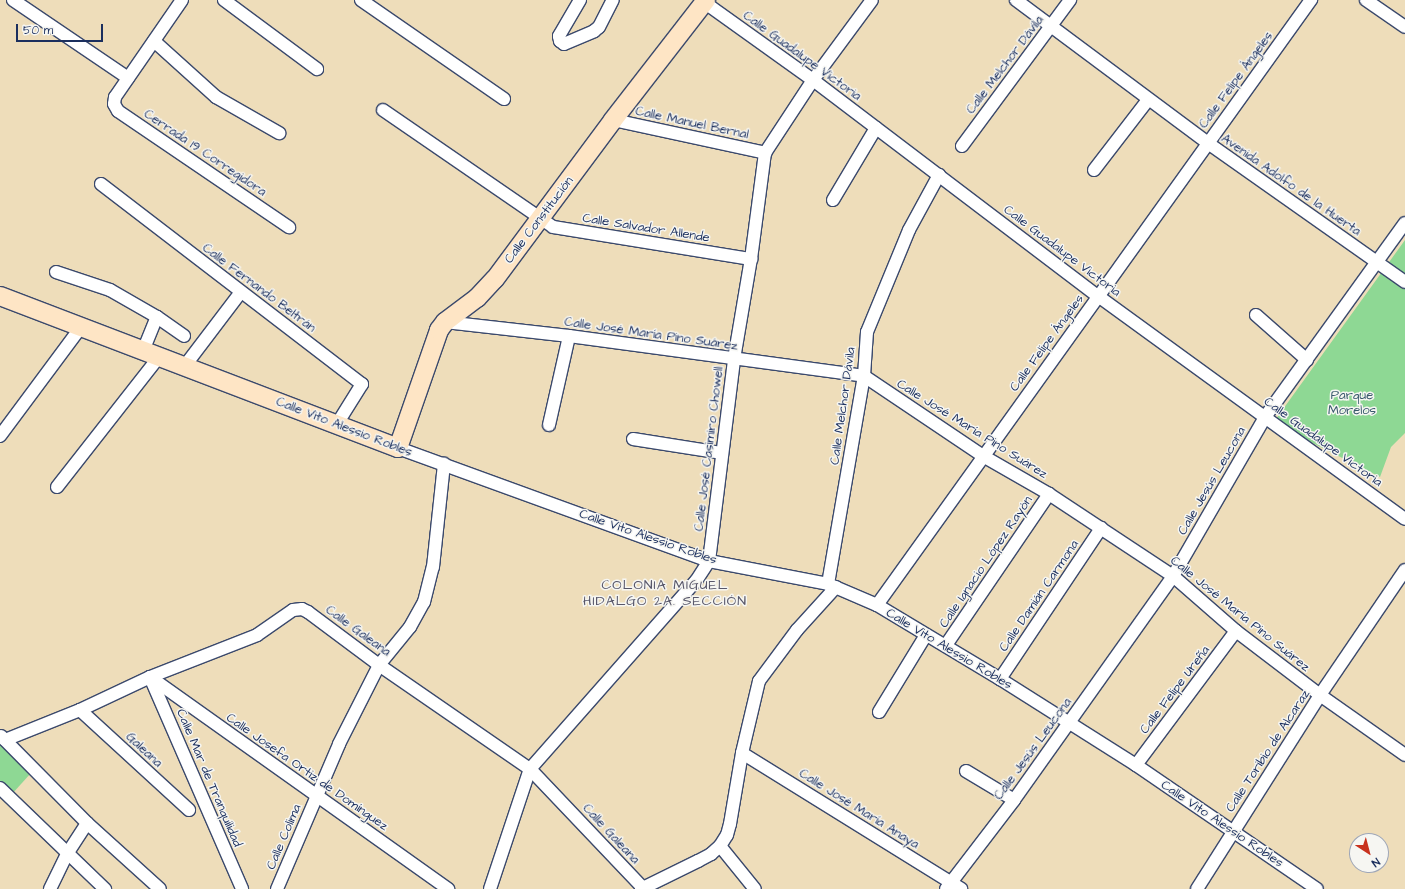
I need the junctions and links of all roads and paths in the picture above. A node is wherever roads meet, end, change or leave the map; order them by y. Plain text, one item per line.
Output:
1 (13, 0) edge
2 (224, 0) edge
3 (361, 0) edge
4 (580, 0) edge
5 (613, 0) edge
6 (872, 0) edge
7 (1016, 0) edge
8 (1070, 0) edge
9 (1311, 0) edge
10 (178, 1) edge
11 (705, 1) edge
12 (1371, 1) edge
13 (1051, 26) junction
14 (1405, 27) edge
15 (154, 41) junction
16 (317, 69) dead end
17 (128, 78) junction
18 (813, 80) junction
19 (504, 99) dead end
20 (1148, 100) junction
21 (383, 110) dead end
22 (613, 120) junction
23 (876, 128) junction
24 (279, 133) dead end
25 (1208, 143) junction
26 (962, 146) dead end
27 (765, 153) junction
28 (1094, 170) dead end
29 (939, 175) junction
30 (101, 184) dead end
31 (833, 200) dead end
32 (540, 218) junction
33 (1405, 223) edge
34 (289, 227) dead end
35 (751, 259) junction
36 (1378, 262) junction
37 (56, 272) dead end
38 (1405, 282) edge
39 (241, 292) junction
40 (0, 296) edge
41 (1098, 296) junction
42 (1256, 315) dead end
43 (157, 316) junction
44 (445, 322) junction
45 (81, 327) junction
46 (184, 336) dead end
47 (569, 336) junction
48 (151, 354) junction
49 (734, 359) junction
50 (1307, 360) junction
51 (184, 367) junction
52 (864, 376) junction
53 (1265, 417) junction
54 (337, 424) junction
55 (549, 425) dead end
56 (0, 436) edge
57 (633, 439) dead end
58 (398, 448) junction
59 (721, 453) junction
60 (983, 456) junction
61 (444, 464) junction
62 (57, 487) dead end
63 (1049, 494) junction
64 (1405, 519) edge
65 (1101, 528) junction
66 (709, 561) junction
67 (1405, 570) edge
68 (1173, 576) junction
69 (832, 585) junction
70 (877, 605) junction
71 (1236, 631) junction
72 (926, 635) junction
73 (946, 646) junction
74 (379, 665) junction
75 (150, 677) junction
76 (1000, 679) junction
77 (1320, 695) junction
78 (80, 710) junction
79 (880, 712) dead end
80 (1069, 723) junction
81 (3, 737) edge
82 (742, 753) junction
83 (1405, 756) edge
84 (1136, 766) junction
85 (530, 769) junction
86 (966, 771) dead end
87 (1, 792) edge
88 (316, 796) junction
89 (1014, 800) junction
90 (189, 810) dead end
91 (87, 823) junction
92 (1233, 831) junction
93 (720, 846) junction
94 (67, 854) junction
95 (953, 887) edge
96 (641, 888) edge
97 (50, 889) edge
98 (105, 889) edge
99 (160, 889) edge
100 (242, 889) edge
101 (277, 889) edge
102 (448, 889) edge
103 (490, 889) edge
104 (755, 889) edge
105 (1197, 889) edge
106 (1317, 889) edge

1 - 17 street
2 - 16 street
3 - 19 street
4 - 5 street
6 - 18 street, Calle José Casimiro Chowell
7 - 13 street, Avenida Adolfo de la Huerta
8 - 13 street, Calle Melchor Dávila
9 - 25 street, Calle Felipe Ángeles
10 - 15 street
11 - 18 street, Calle Guadalupe Victoria
11 - 22 street, Calle Constitución
12 - 14 street
13 - 20 street, Avenida Adolfo de la Huerta
13 - 26 street, Calle Melchor Dávila
15 - 17 street
15 - 24 street
17 - 34 street, Cerrada 19 Corregidora
18 - 23 street, Calle Guadalupe Victoria
18 - 27 street, Calle José Casimiro Chowell
20 - 25 street, Avenida Adolfo de la Huerta
20 - 28 street
21 - 32 street, Calle Salvador Allende
22 - 27 street, Calle Manuel Bernal
22 - 32 street, Calle Constitución
23 - 29 street, Calle Guadalupe Victoria
23 - 31 street
25 - 36 street, Avenida Adolfo de la Huerta
25 - 41 street, Calle Felipe Ángeles
27 - 35 street, Calle José Casimiro Chowell
29 - 41 street, Calle Guadalupe Victoria
29 - 52 street, Calle Melchor Dávila
30 - 39 street, Calle Fernando Beltrán
32 - 35 street, Calle Salvador Allende
32 - 44 street, Calle Constitución
33 - 36 street, Calle Jesús Leucona
35 - 49 street, Calle José Casimiro Chowell
36 - 38 street, Avenida Adolfo de la Huerta
36 - 50 street, Calle Jesús Leucona
37 - 43 street
39 - 51 street
39 - 54 street, Calle Fernando Beltrán
40 - 45 street, Calle Vito Alessio Robles
41 - 53 street, Calle Guadalupe Victoria
41 - 60 street, Calle Felipe Ángeles
42 - 50 street
43 - 46 street
43 - 48 street
44 - 47 street, Calle José María Pino Suárez
44 - 58 street, Calle Constitución
45 - 48 street, Calle Vito Alessio Robles
45 - 56 street
47 - 49 street, Calle José María Pino Suárez
47 - 55 street
48 - 51 street, Calle Vito Alessio Robles
48 - 62 street
49 - 52 street, Calle José María Pino Suárez
49 - 59 street, Calle José Casimiro Chowell
50 - 53 street, Calle Jesús Leucona
51 - 54 street, Calle Vito Alessio Robles
52 - 60 street, Calle José María Pino Suárez
52 - 69 street, Calle Melchor Dávila
53 - 64 street, Calle Guadalupe Victoria
53 - 68 street, Calle Jesús Leucona
54 - 58 street, Calle Vito Alessio Robles
57 - 59 street
58 - 61 street, Calle Vito Alessio Robles
59 - 66 street, Calle José Casimiro Chowell
60 - 63 street, Calle José María Pino Suárez
60 - 70 street, Calle Felipe Ángeles
61 - 66 street, Calle Vito Alessio Robles
61 - 74 street, Calle Colima
63 - 65 street, Calle José María Pino Suárez
63 - 73 street, Calle Ignacio López Rayón
65 - 68 street, Calle José María Pino Suárez
65 - 76 street, Calle Damián Carmona
66 - 69 street, Calle Vito Alessio Robles
66 - 85 street, Calle José Casimiro Chowell
67 - 77 street, Calle Toribio de Alcaraz
68 - 71 street, Calle José María Pino Suárez
68 - 80 street, Calle Jesús Leucona
69 - 70 street, Calle Vito Alessio Robles
69 - 82 street
70 - 72 street, Calle Vito Alessio Robles
71 - 77 street, Calle José María Pino Suárez
71 - 84 street, Calle Felipe Ureña
72 - 73 street, Calle Vito Alessio Robles
72 - 79 street
73 - 76 street, Calle Vito Alessio Robles
74 - 75 street, Calle Galeana
74 - 85 street, Calle Galeana
74 - 88 street, Calle Colima
75 - 78 street, Calle Galeana
75 - 88 street, Calle Josefa Ortiz de Domínguez
75 - 100 street, Calle Mar de Tranquilidad
76 - 80 street, Calle Vito Alessio Robles
77 - 83 street, Calle José María Pino Suárez
77 - 92 street, Calle Toribio de Alcaraz
78 - 81 street, Calle Galeana
78 - 90 street, Galeana
80 - 84 street, Calle Vito Alessio Robles
80 - 89 street, Calle Jesús Leucona
81 - 91 street
82 - 93 street
82 - 95 street, Calle José María Anaya
84 - 92 street, Calle Vito Alessio Robles
85 - 96 street, Calle Galeana
85 - 103 street, Calle José Casimiro Chowell
86 - 89 street
87 - 94 street
88 - 101 street, Calle Colima
88 - 102 street, Calle Josefa Ortiz de Domínguez
89 - 95 street, Calle Jesús Leucona
91 - 94 street
91 - 99 street
92 - 105 street, Calle Toribio de Alcaraz
92 - 106 street, Calle Vito Alessio Robles
93 - 96 street
93 - 104 street
94 - 97 street
94 - 98 street

